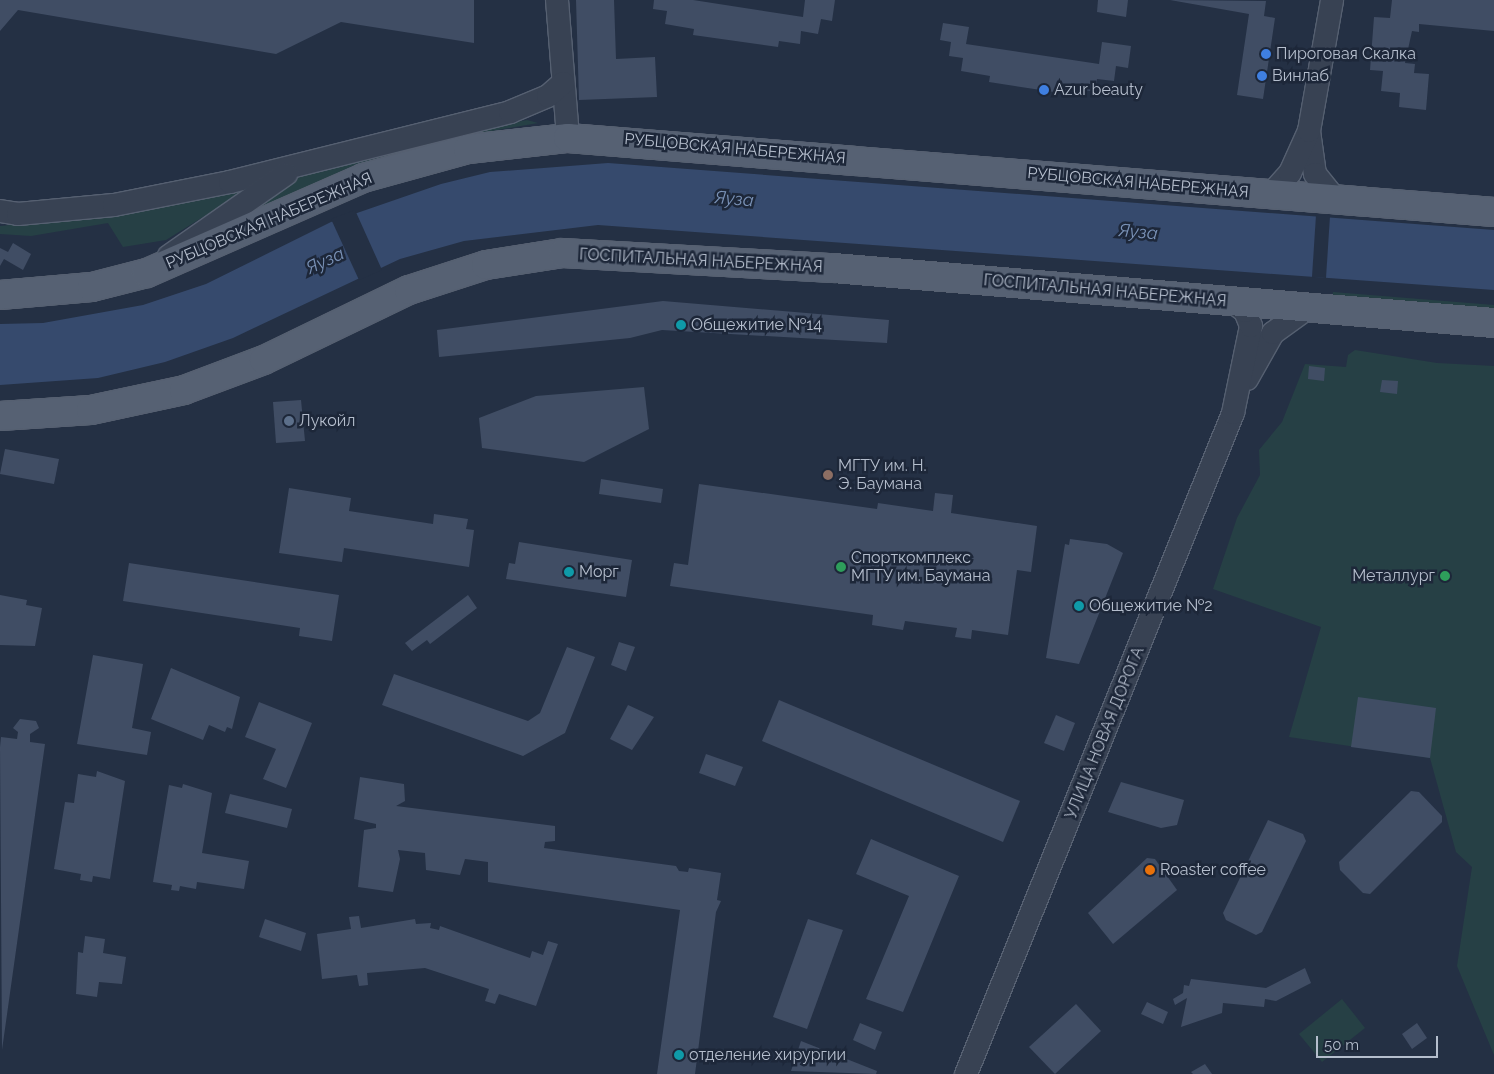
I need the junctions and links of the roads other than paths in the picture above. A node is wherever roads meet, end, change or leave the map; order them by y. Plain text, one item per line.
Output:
1 (557, 0) edge
2 (1332, 0) edge
3 (563, 83) junction
4 (468, 122) junction
5 (1308, 131) junction
6 (568, 138) junction
7 (536, 140) junction
8 (321, 159) junction
9 (1271, 194) junction
10 (1335, 199) junction
11 (0, 212) edge
12 (1494, 212) edge
13 (146, 273) junction
14 (0, 295) edge
15 (1231, 301) junction
16 (1310, 307) junction
17 (1494, 323) edge
18 (1240, 390) junction
19 (0, 416) edge
20 (966, 1074) edge

1 - 3 street
2 - 5 street
3 - 4 street
3 - 6 street
4 - 7 street
4 - 8 street
5 - 9 street
5 - 10 street
6 - 7 main road, РУБЦОВСКАЯ НАБЕРЕЖНАЯ
6 - 9 main road, РУБЦОВСКАЯ НАБЕРЕЖНАЯ
7 - 13 main road, РУБЦОВСКАЯ НАБЕРЕЖНАЯ
8 - 11 street
8 - 13 street
9 - 10 main road, РУБЦОВСКАЯ НАБЕРЕЖНАЯ
10 - 12 main road, РУБЦОВСКАЯ НАБЕРЕЖНАЯ
13 - 14 main road, РУБЦОВСКАЯ НАБЕРЕЖНАЯ
15 - 16 main road, ГОСПИТАЛЬНАЯ НАБЕРЕЖНАЯ
15 - 18 street, УЛИЦА НОВАЯ ДОРОГА
15 - 19 main road, ГОСПИТАЛЬНАЯ НАБЕРЕЖНАЯ
16 - 17 main road, ГОСПИТАЛЬНАЯ НАБЕРЕЖНАЯ
16 - 18 street, УЛИЦА НОВАЯ ДОРОГА
18 - 20 street, УЛИЦА НОВАЯ ДОРОГА

